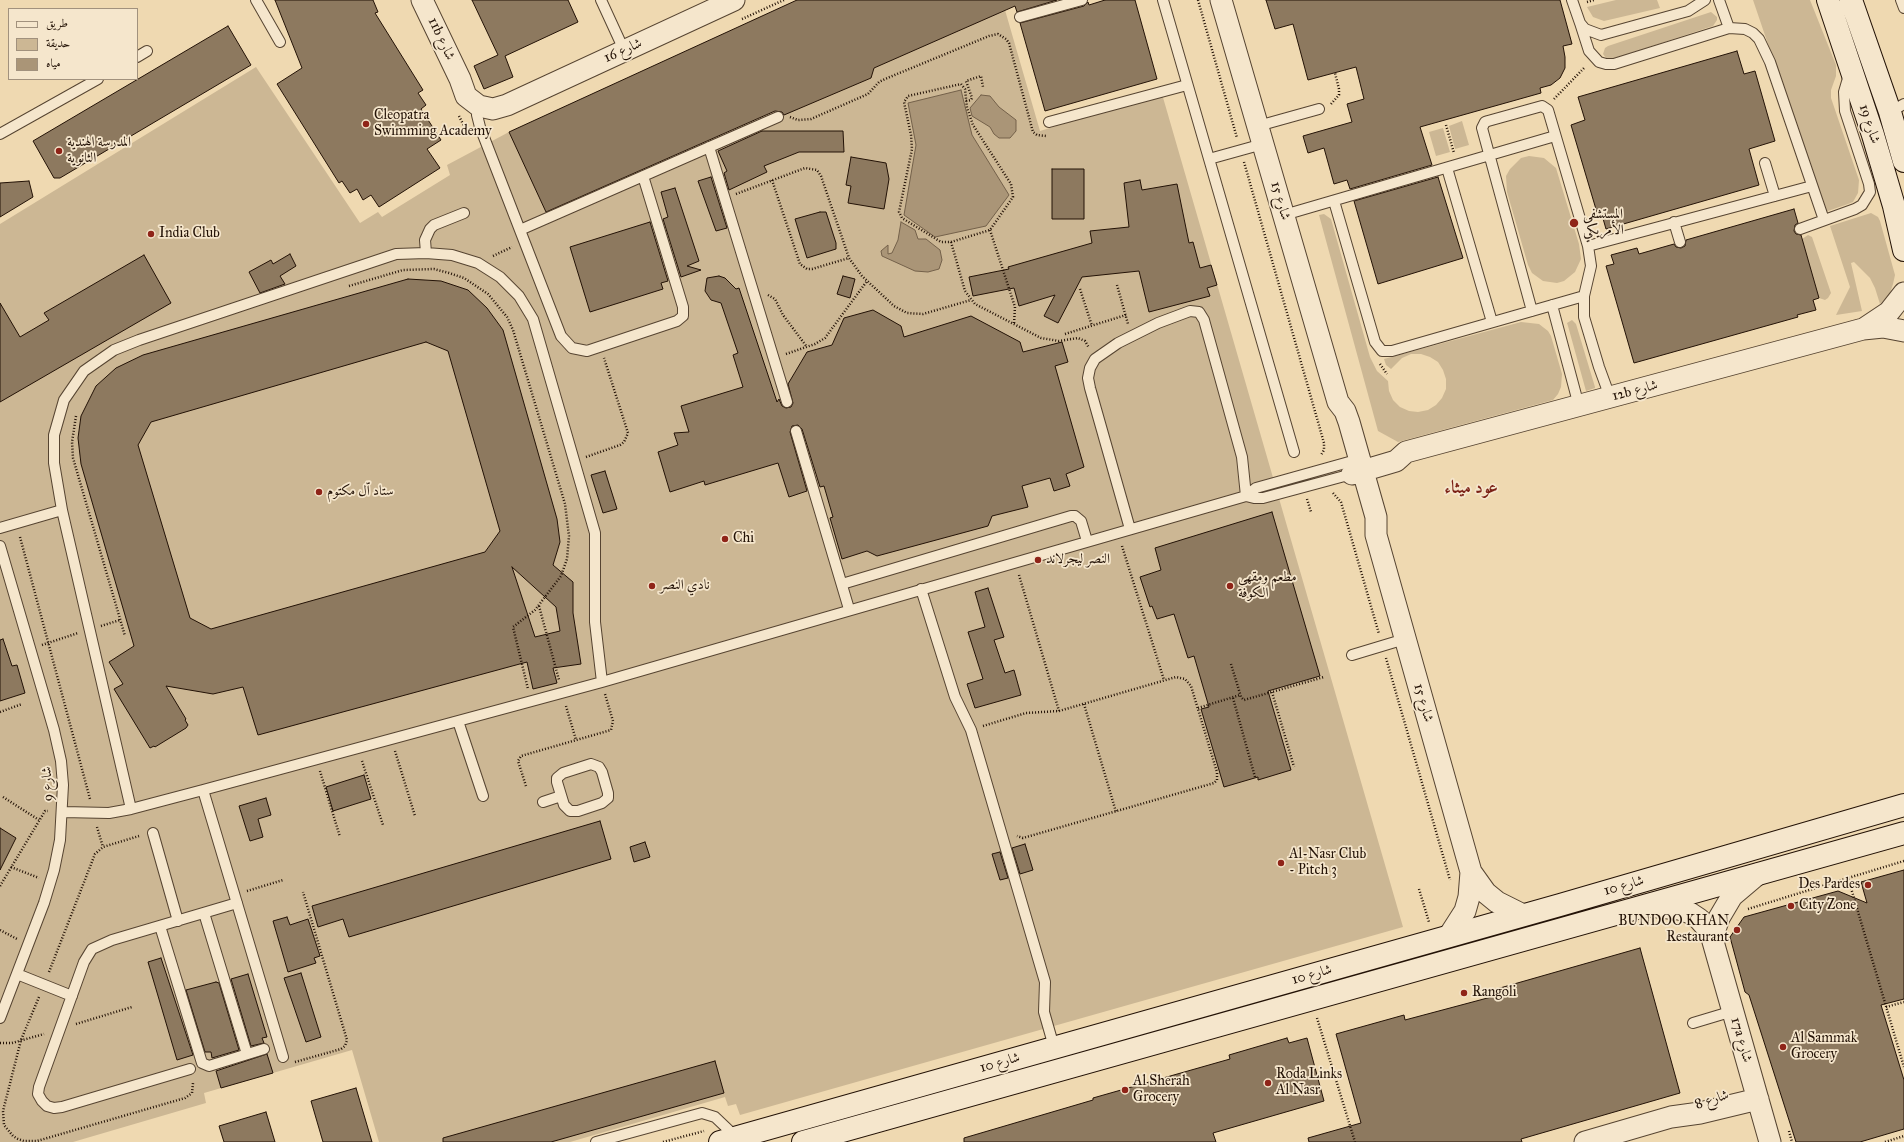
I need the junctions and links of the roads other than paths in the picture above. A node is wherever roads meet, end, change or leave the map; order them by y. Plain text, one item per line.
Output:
1 (256, 0) edge
2 (422, 0) edge
3 (601, 0) edge
4 (734, 0) edge
5 (1082, 0) edge
6 (1162, 0) edge
7 (1221, 0) edge
8 (1572, 0) edge
9 (1705, 0) edge
10 (1719, 0) edge
11 (1828, 0) edge
12 (1851, 0) edge
13 (1901, 0) edge
14 (1904, 8) edge
15 (1020, 18) dead end
16 (1580, 23) junction
17 (1729, 28) junction
18 (280, 42) dead end
19 (624, 50) junction
20 (147, 51) dead end
21 (138, 56) edge
22 (1850, 68) junction
23 (96, 80) edge
24 (1187, 85) junction
25 (481, 102) junction
26 (1897, 108) edge
27 (1319, 109) road end
28 (778, 117) road end
29 (1050, 122) dead end
30 (0, 134) edge
31 (1260, 135) junction
32 (1555, 136) junction
33 (709, 147) junction
34 (1489, 156) junction
35 (1209, 159) junction
36 (1904, 161) edge
37 (1765, 163) dead end
38 (1447, 168) junction
39 (643, 176) junction
40 (1812, 186) junction
41 (1775, 196) junction
42 (1334, 201) junction
43 (464, 213) dead end
44 (1284, 215) junction
45 (1824, 220) junction
46 (1674, 222) junction
47 (1800, 229) dead end
48 (520, 230) junction
49 (1680, 242) dead end
50 (1588, 246) junction
51 (1904, 250) edge
52 (426, 253) junction
53 (1904, 293) edge
54 (1584, 296) junction
55 (1552, 305) junction
56 (1532, 311) junction
57 (1492, 322) junction
58 (1863, 329) junction
59 (1904, 331) edge
60 (1610, 397) junction
61 (787, 402) dead end
62 (1579, 406) junction
63 (796, 431) dead end
64 (1294, 452) dead end
65 (1356, 466) junction
66 (1246, 496) junction
67 (62, 510) junction
68 (0, 528) edge
69 (1130, 529) junction
70 (1087, 541) junction
71 (0, 546) edge
72 (842, 584) junction
73 (921, 589) junction
74 (849, 609) junction
75 (1405, 640) junction
76 (1352, 655) dead end
77 (602, 682) junction
78 (458, 721) junction
79 (203, 790) junction
80 (483, 796) dead end
81 (561, 796) junction
82 (543, 802) dead end
83 (1904, 805) edge
84 (131, 809) junction
85 (63, 812) junction
86 (153, 833) dead end
87 (1904, 833) edge
88 (1471, 872) junction
89 (1758, 874) junction
90 (236, 899) junction
91 (1646, 906) junction
92 (204, 913) junction
93 (1522, 915) junction
94 (178, 921) junction
95 (160, 926) junction
96 (1440, 931) junction
97 (1712, 938) junction
98 (17, 974) junction
99 (72, 996) junction
100 (1733, 1011) junction
101 (0, 1018) edge
102 (1693, 1023) dead end
103 (1054, 1047) junction
104 (264, 1049) dead end
105 (247, 1054) junction
106 (283, 1057) road end
107 (190, 1068) dead end
108 (1756, 1092) junction
109 (727, 1135) edge
110 (596, 1142) edge
111 (803, 1142) edge
112 (1585, 1142) edge
113 (1770, 1142) edge

1 - 18 lane
2 - 25 street, 11b شارع
3 - 19 lane
4 - 19 street, شارع 16
5 - 15 lane
6 - 24 lane
7 - 31 street, شارع 15
8 - 16 lane
9 - 16 lane
10 - 17 lane
11 - 22 main road, شارع 19
12 - 26 main road, شارع 19
13 - 14 lane
16 - 17 lane
17 - 40 lane
19 - 25 street, شارع 16
20 - 21 lane
22 - 45 lane
22 - 51 main road, شارع 19
23 - 30 lane
24 - 29 lane
24 - 35 lane
25 - 48 lane
26 - 36 main road, شارع 19
27 - 31 lane
28 - 33 lane
31 - 35 lane
31 - 44 street, شارع 15
32 - 34 lane
32 - 34 lane
32 - 50 lane
33 - 39 lane
33 - 61 lane
34 - 38 lane
34 - 56 lane
35 - 64 lane
37 - 41 lane
38 - 42 lane
38 - 57 lane
39 - 48 lane
39 - 48 lane
40 - 41 lane
40 - 45 lane
41 - 46 lane
42 - 44 lane
42 - 57 lane
43 - 52 lane
44 - 65 street, شارع 15
45 - 47 lane
46 - 49 lane
46 - 50 lane
50 - 54 lane
52 - 67 lane
52 - 77 lane
53 - 58 street, 12b شارع
54 - 55 lane
54 - 60 lane
55 - 56 lane
55 - 62 lane
56 - 57 lane
58 - 59 street, 12b شارع
58 - 60 street, 12b شارع
60 - 62 street, 12b شارع
62 - 65 street, 12b شارع
63 - 72 lane
65 - 66 lane
65 - 75 street, شارع 15
66 - 69 lane
66 - 69 lane
67 - 68 lane
67 - 84 lane
69 - 70 lane
70 - 72 lane
70 - 73 lane
71 - 85 lane, شارع 9
72 - 74 lane
73 - 74 lane
73 - 103 lane
74 - 77 lane
75 - 76 lane
75 - 88 street, شارع 15
77 - 78 lane
78 - 79 lane
78 - 80 lane
79 - 84 lane
79 - 90 lane
81 - 81 lane
81 - 82 lane
83 - 93 main road, شارع 10
84 - 85 lane
85 - 98 lane, شارع 9
86 - 94 lane
87 - 89 main road, شارع 10
88 - 93 street, شارع 15
88 - 96 street, شارع 15
89 - 91 main road, شارع 10
89 - 97 street
90 - 92 lane
90 - 106 lane
91 - 97 street, 17a شارع
91 - 111 main road, شارع 10
92 - 94 lane
92 - 105 lane
93 - 96 main road, شارع 10
94 - 95 lane
95 - 99 lane
95 - 105 lane
96 - 103 main road, شارع 10
97 - 100 street, 17a شارع
98 - 99 lane
98 - 101 lane, شارع 9
99 - 107 lane
100 - 102 lane
100 - 108 street, 17a شارع
103 - 109 main road, شارع 10
104 - 105 lane
108 - 112 street, شارع 8
108 - 113 street, 17a شارع
109 - 110 lane

